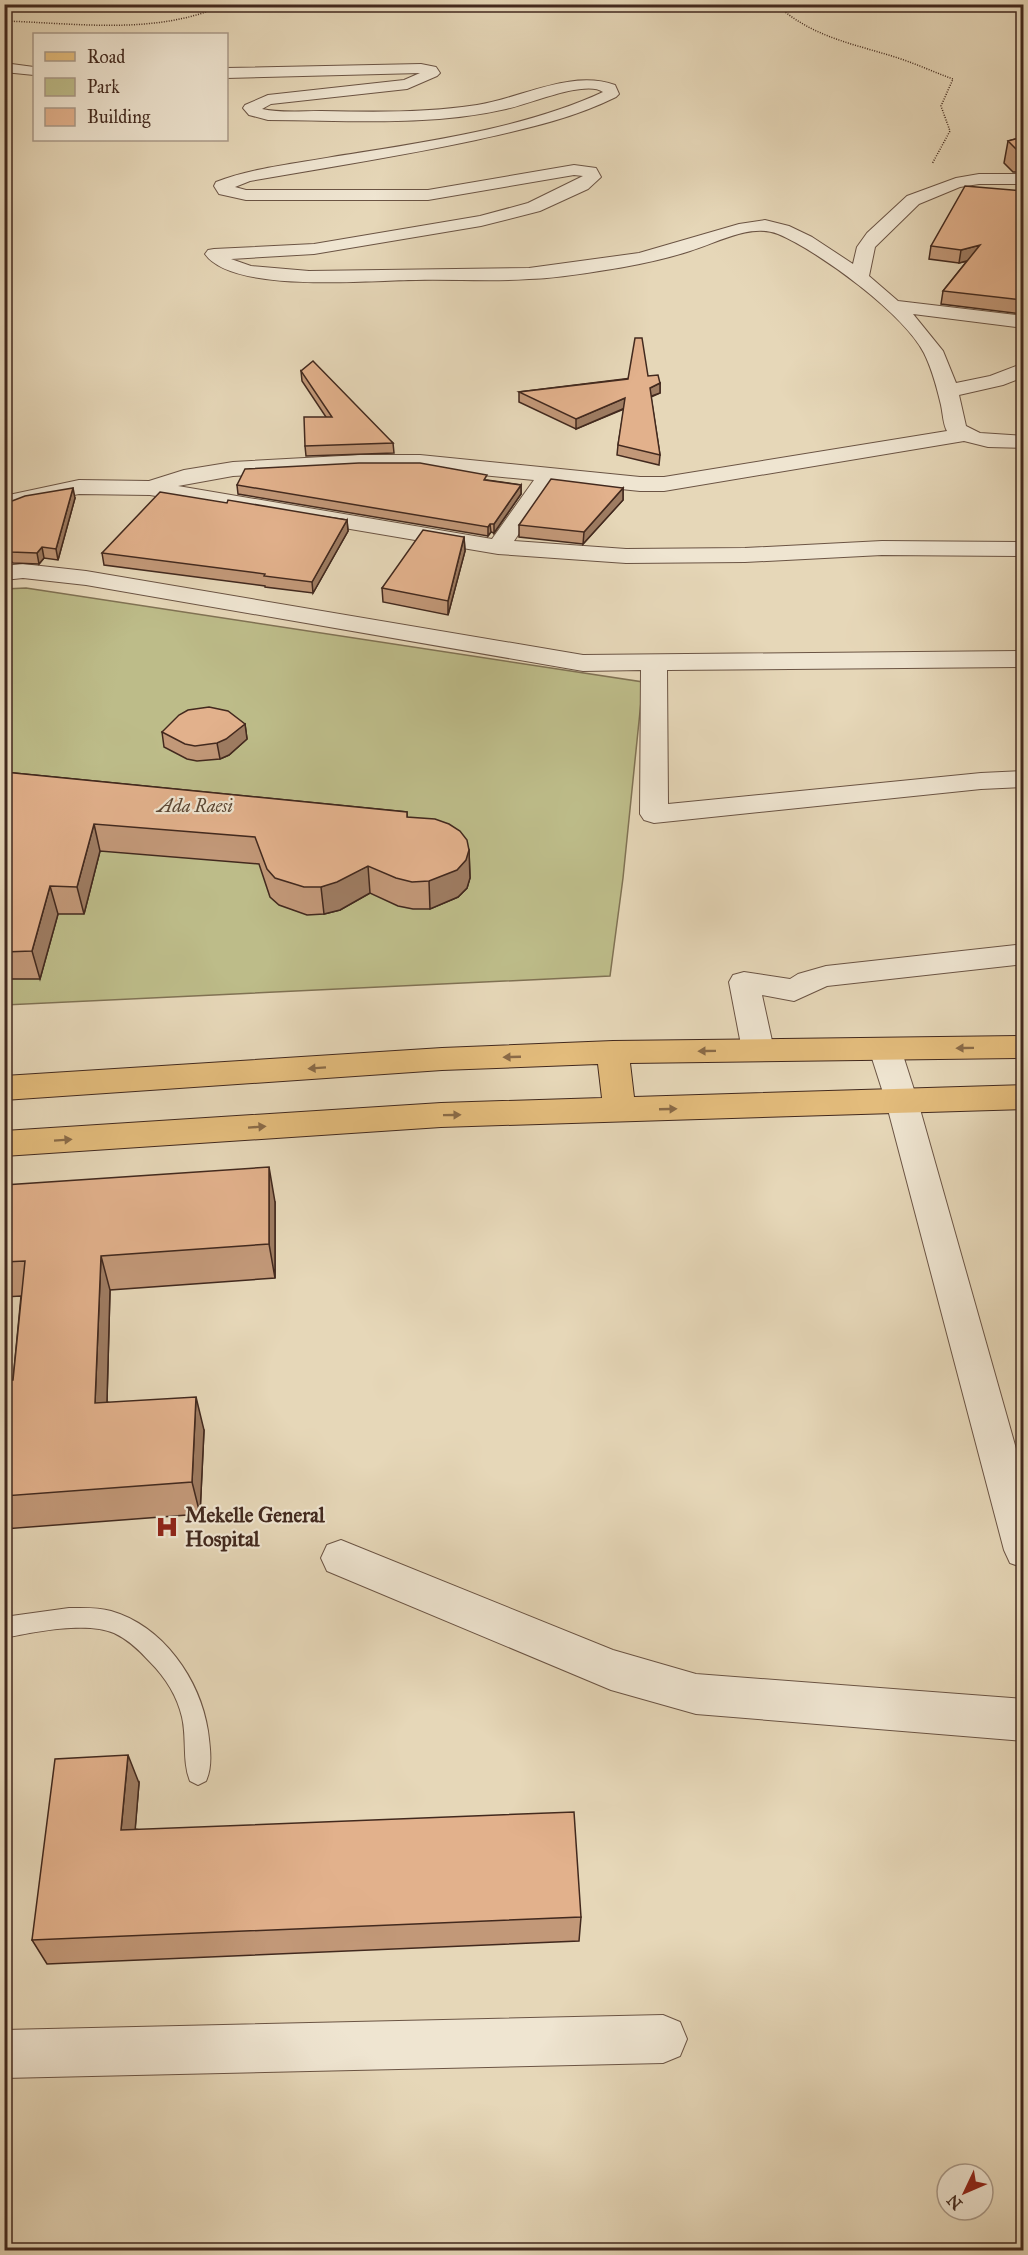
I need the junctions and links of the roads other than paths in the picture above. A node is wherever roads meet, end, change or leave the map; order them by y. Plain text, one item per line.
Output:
1 (4, 67) edge
2 (33, 70) edge
3 (228, 73) edge
4 (1023, 180) edge
5 (860, 277) junction
6 (894, 306) junction
7 (1023, 322) edge
8 (1023, 369) edge
9 (949, 391) junction
10 (964, 435) junction
11 (1023, 442) edge
12 (549, 474) junction
13 (150, 488) junction
14 (4, 504) edge
15 (498, 547) junction
16 (1023, 549) edge
17 (4, 573) edge
18 (1023, 659) edge
19 (654, 661) junction
20 (1023, 779) edge
21 (1023, 954) edge
22 (1023, 1047) edge
23 (885, 1049) junction
24 (758, 1050) junction
25 (613, 1052) junction
26 (4, 1088) edge
27 (1023, 1097) edge
28 (902, 1102) junction
29 (619, 1110) junction
30 (4, 1144) edge
31 (1023, 1550) edge
32 (341, 1558) dead end
33 (4, 1628) edge
34 (1023, 1720) edge
35 (198, 1773) dead end
36 (663, 2039) dead end
37 (4, 2054) edge

1 - 2 street
3 - 5 street
4 - 5 street
5 - 6 street
6 - 7 street
6 - 9 street
8 - 9 street
9 - 10 street
10 - 11 street
10 - 12 street
12 - 13 street
12 - 15 street
13 - 14 street
13 - 15 street
15 - 16 street
17 - 19 street
18 - 19 street
19 - 20 street
21 - 24 street
22 -> 23 main road
23 - 24 main road
23 - 28 street
24 -> 25 main road
25 -> 26 main road
25 - 29 main road
27 - 28 main road
29 -> 28 main road
28 - 31 street
30 -> 29 main road
32 - 34 street
33 - 35 lane
36 - 37 street

